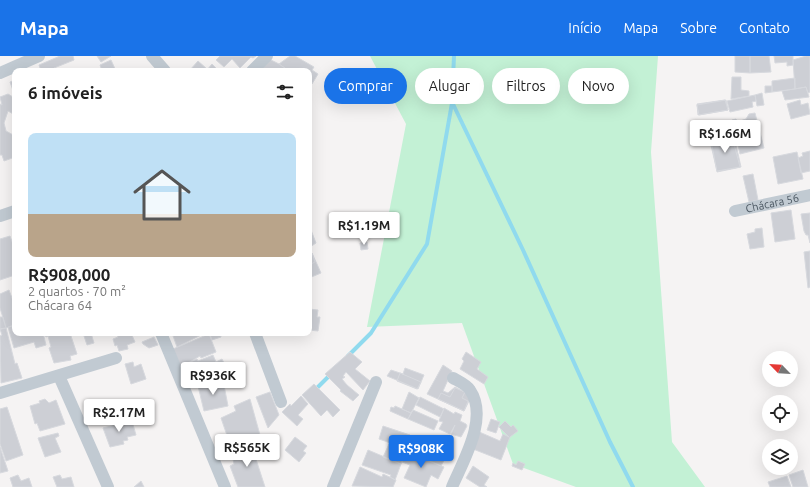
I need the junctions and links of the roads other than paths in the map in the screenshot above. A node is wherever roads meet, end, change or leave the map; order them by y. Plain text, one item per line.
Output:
1 (39, 56) edge
2 (152, 56) edge
3 (267, 56) edge
4 (162, 68) edge
5 (255, 68) edge
6 (0, 73) edge
7 (810, 195) edge
8 (735, 211) dead end
9 (12, 212) edge
10 (0, 216) edge
11 (162, 336) edge
12 (256, 336) edge
13 (116, 358) dead end
14 (59, 376) junction
15 (453, 378) dead end
16 (376, 382) dead end
17 (0, 393) edge
18 (281, 402) dead end
19 (108, 487) edge
20 (226, 487) edge
21 (333, 487) edge
22 (452, 487) edge

1 - 6 street
2 - 4 street
3 - 5 street
7 - 8 street, Chácara 56
9 - 10 street
11 - 20 street
12 - 18 street
13 - 14 street
14 - 17 street
14 - 19 street
15 - 22 street
16 - 21 street

